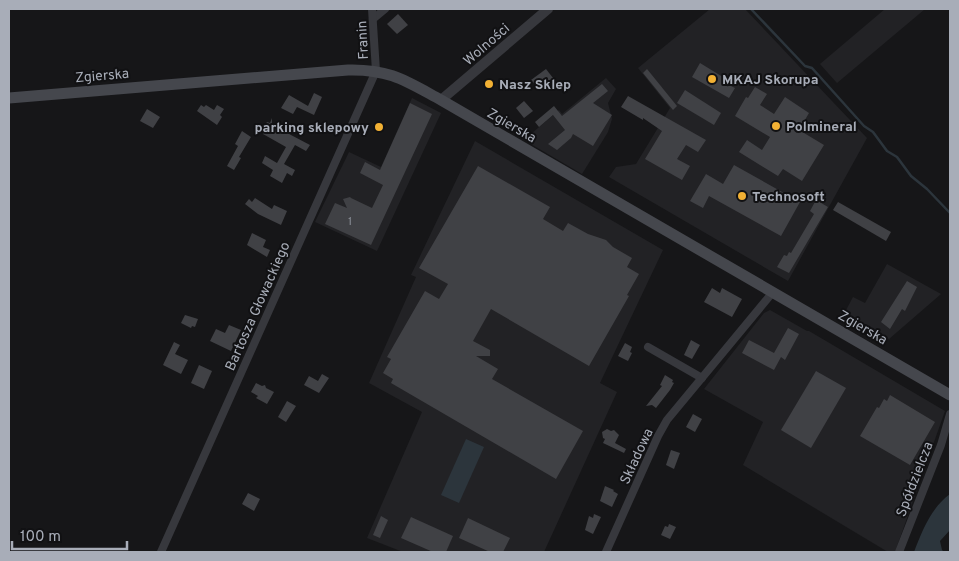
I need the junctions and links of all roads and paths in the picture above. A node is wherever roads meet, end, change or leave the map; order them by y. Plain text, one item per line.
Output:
1 (372, 9) edge
2 (385, 9) edge
3 (548, 9) edge
4 (373, 19) junction
5 (376, 71) junction
6 (9, 98) edge
7 (441, 100) junction
8 (773, 292) junction
9 (648, 347) dead end
10 (702, 378) junction
11 (950, 395) edge
12 (950, 414) edge
13 (161, 552) edge
14 (606, 552) edge
15 (899, 552) edge

1 - 4 street, Franin
2 - 4 street
3 - 7 street, Wolności
4 - 5 street, Franin
5 - 6 main road, Zgierska
5 - 7 main road, Zgierska
5 - 13 street, Bartosza Głowackiego
7 - 8 main road, Zgierska
8 - 10 street, Składowa
8 - 11 main road, Zgierska
9 - 10 street
10 - 14 street, Składowa
12 - 15 street, Spółdzielcza

